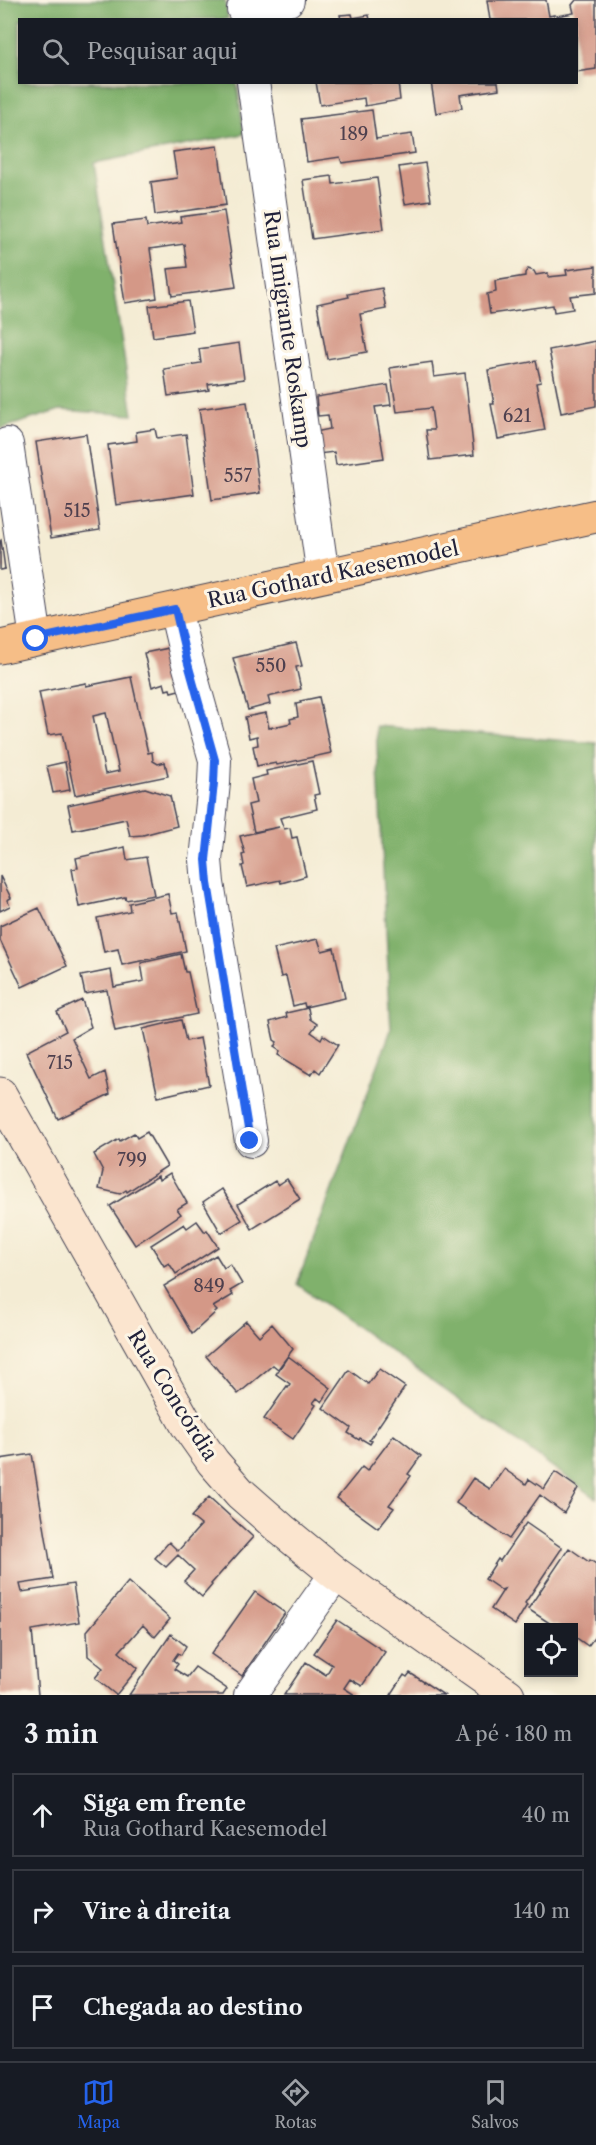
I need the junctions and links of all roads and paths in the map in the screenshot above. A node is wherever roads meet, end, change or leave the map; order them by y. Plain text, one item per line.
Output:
1 (288, 0) edge
2 (243, 9) edge
3 (253, 84) edge
4 (7, 444) dead end
5 (596, 516) edge
6 (323, 576) junction
7 (175, 609) junction
8 (36, 639) junction
9 (0, 647) edge
10 (0, 1094) edge
11 (250, 1141) dead end
12 (336, 1574) junction
13 (250, 1695) edge
14 (508, 1695) edge

1 - 2 street
3 - 6 street, Rua Imigrante Roskamp
4 - 8 street
5 - 6 main road, Rua Gothard Kaesemodel
6 - 7 main road, Rua Gothard Kaesemodel
7 - 8 main road, Rua Gothard Kaesemodel
7 - 11 street
8 - 9 main road, Rua Gothard Kaesemodel
10 - 12 street, Rua Concórdia
12 - 13 street
12 - 14 street, Rua Concórdia

